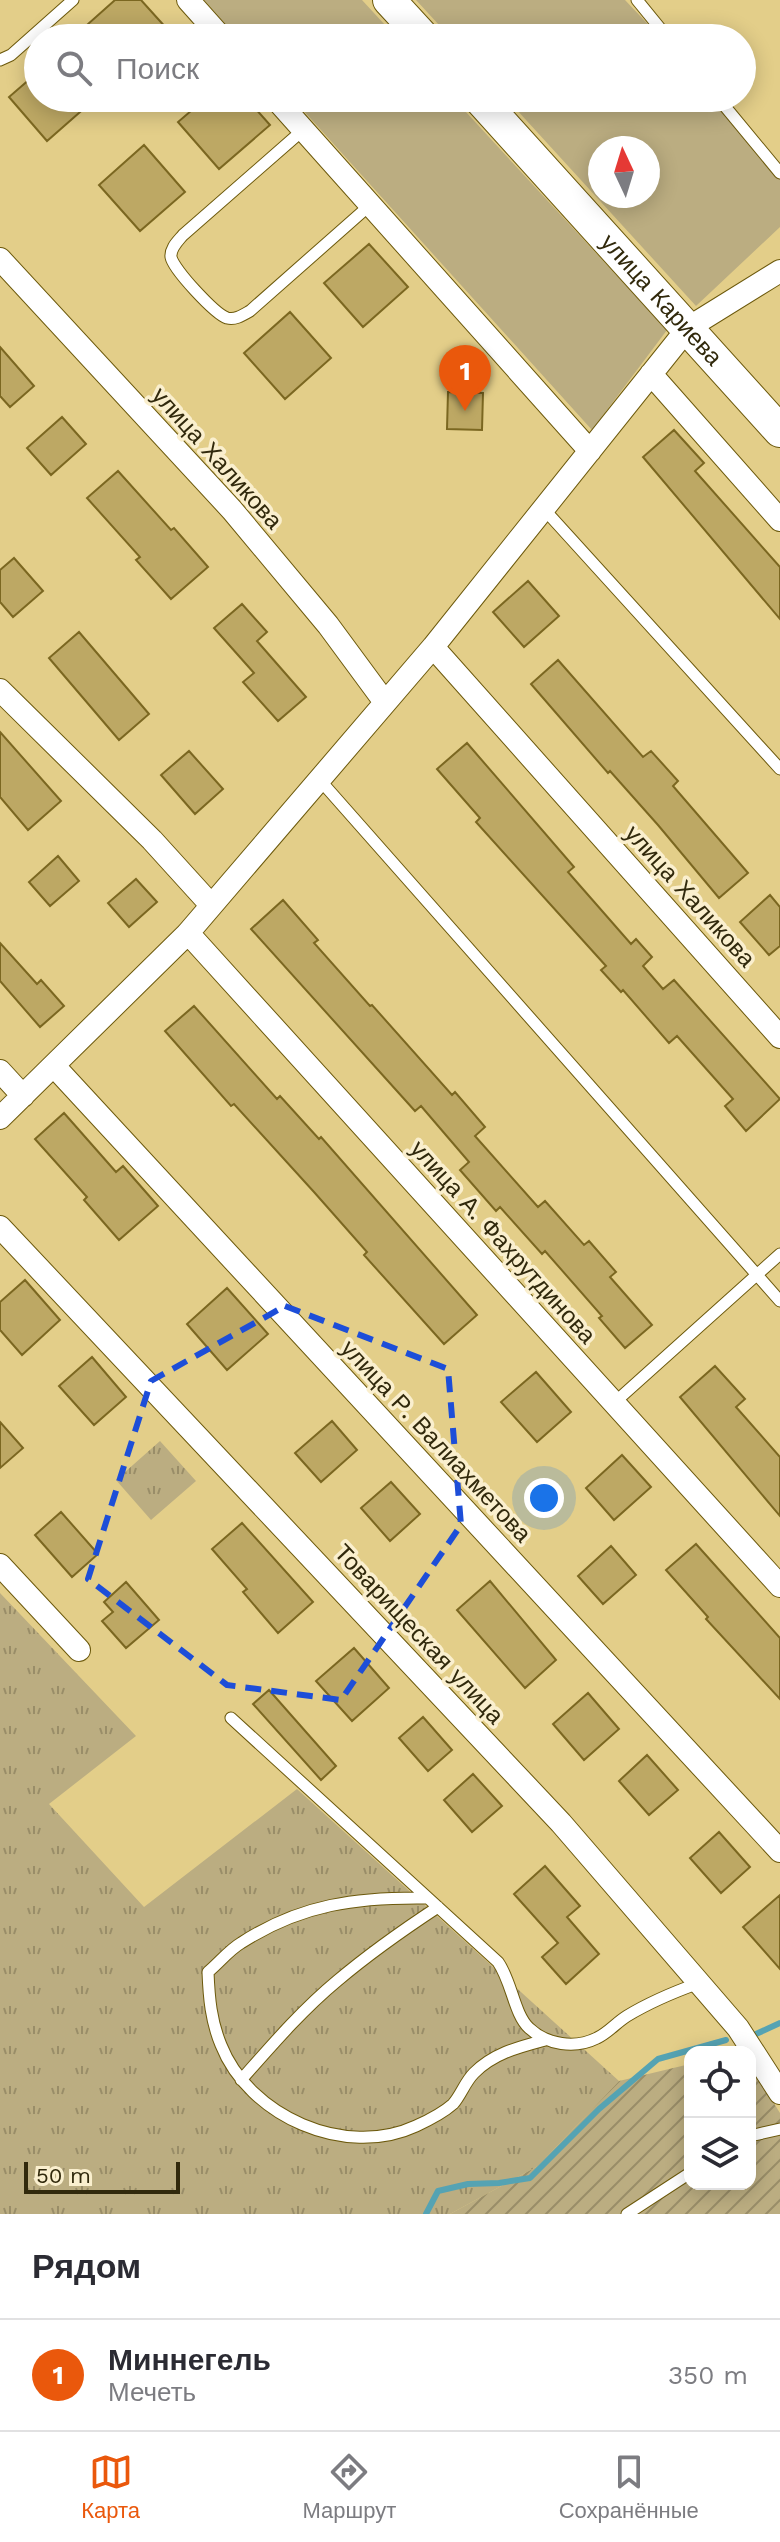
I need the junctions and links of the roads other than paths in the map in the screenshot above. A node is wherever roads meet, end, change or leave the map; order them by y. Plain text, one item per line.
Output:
1 (73, 0) edge
2 (188, 0) edge
3 (389, 0) edge
4 (637, 0) edge
5 (46, 24) edge
6 (209, 24) edge
7 (411, 24) edge
8 (657, 24) edge
9 (24, 43) edge
10 (0, 60) edge
11 (287, 112) edge
12 (492, 112) edge
13 (730, 112) edge
14 (303, 130) junction
15 (780, 173) edge
16 (370, 205) junction
17 (0, 259) edge
18 (780, 271) edge
19 (688, 328) junction
20 (651, 374) junction
21 (780, 431) edge
22 (590, 451) junction
23 (543, 508) junction
24 (780, 520) edge
25 (433, 647) junction
26 (0, 690) edge
27 (384, 701) junction
28 (780, 769) edge
29 (319, 778) junction
30 (211, 905) junction
31 (188, 933) junction
32 (780, 1037) edge
33 (54, 1066) junction
34 (0, 1071) edge
35 (23, 1096) junction
36 (0, 1118) edge
37 (0, 1227) edge
38 (780, 1254) edge
39 (757, 1275) junction
40 (780, 1301) edge
41 (614, 1403) junction
42 (0, 1565) edge
43 (780, 1586) edge
44 (79, 1650) dead end
45 (231, 1718) dead end
46 (780, 1851) edge
47 (427, 1898) junction
48 (438, 1907) junction
49 (699, 1983) junction
50 (545, 2040) junction
51 (241, 2080) junction
52 (780, 2093) edge
53 (780, 2129) edge
54 (756, 2135) edge
55 (684, 2177) edge
56 (627, 2214) edge

1 - 5 lane
2 - 6 street
3 - 7 main road
4 - 8 lane
9 - 10 lane
11 - 14 street
12 - 19 main road, улица Кариева
13 - 15 lane
14 - 16 street
14 - 16 lane
16 - 22 street
17 - 27 street, улица Халикова
18 - 19 street
19 - 20 street
19 - 21 main road, улица Кариева
20 - 22 street
20 - 24 street
22 - 23 street
23 - 25 street
23 - 28 lane
25 - 27 street
25 - 32 street, улица Халикова
26 - 30 street
27 - 29 street
29 - 30 street
29 - 39 lane
30 - 31 street
31 - 33 street
31 - 41 street, улица А. Фахрутдинова
33 - 35 street
33 - 46 street, улица Р. Валиахметова
34 - 35 street
35 - 36 street
37 - 49 street, Товарищеская улица
38 - 39 lane
39 - 40 lane
39 - 41 lane
41 - 43 street, улица А. Фахрутдинова
42 - 44 street
45 - 47 lane
47 - 48 lane
47 - 51 lane
48 - 50 lane
48 - 51 lane
49 - 50 lane
49 - 52 street, Товарищеская улица
50 - 51 lane
53 - 54 lane
55 - 56 lane

